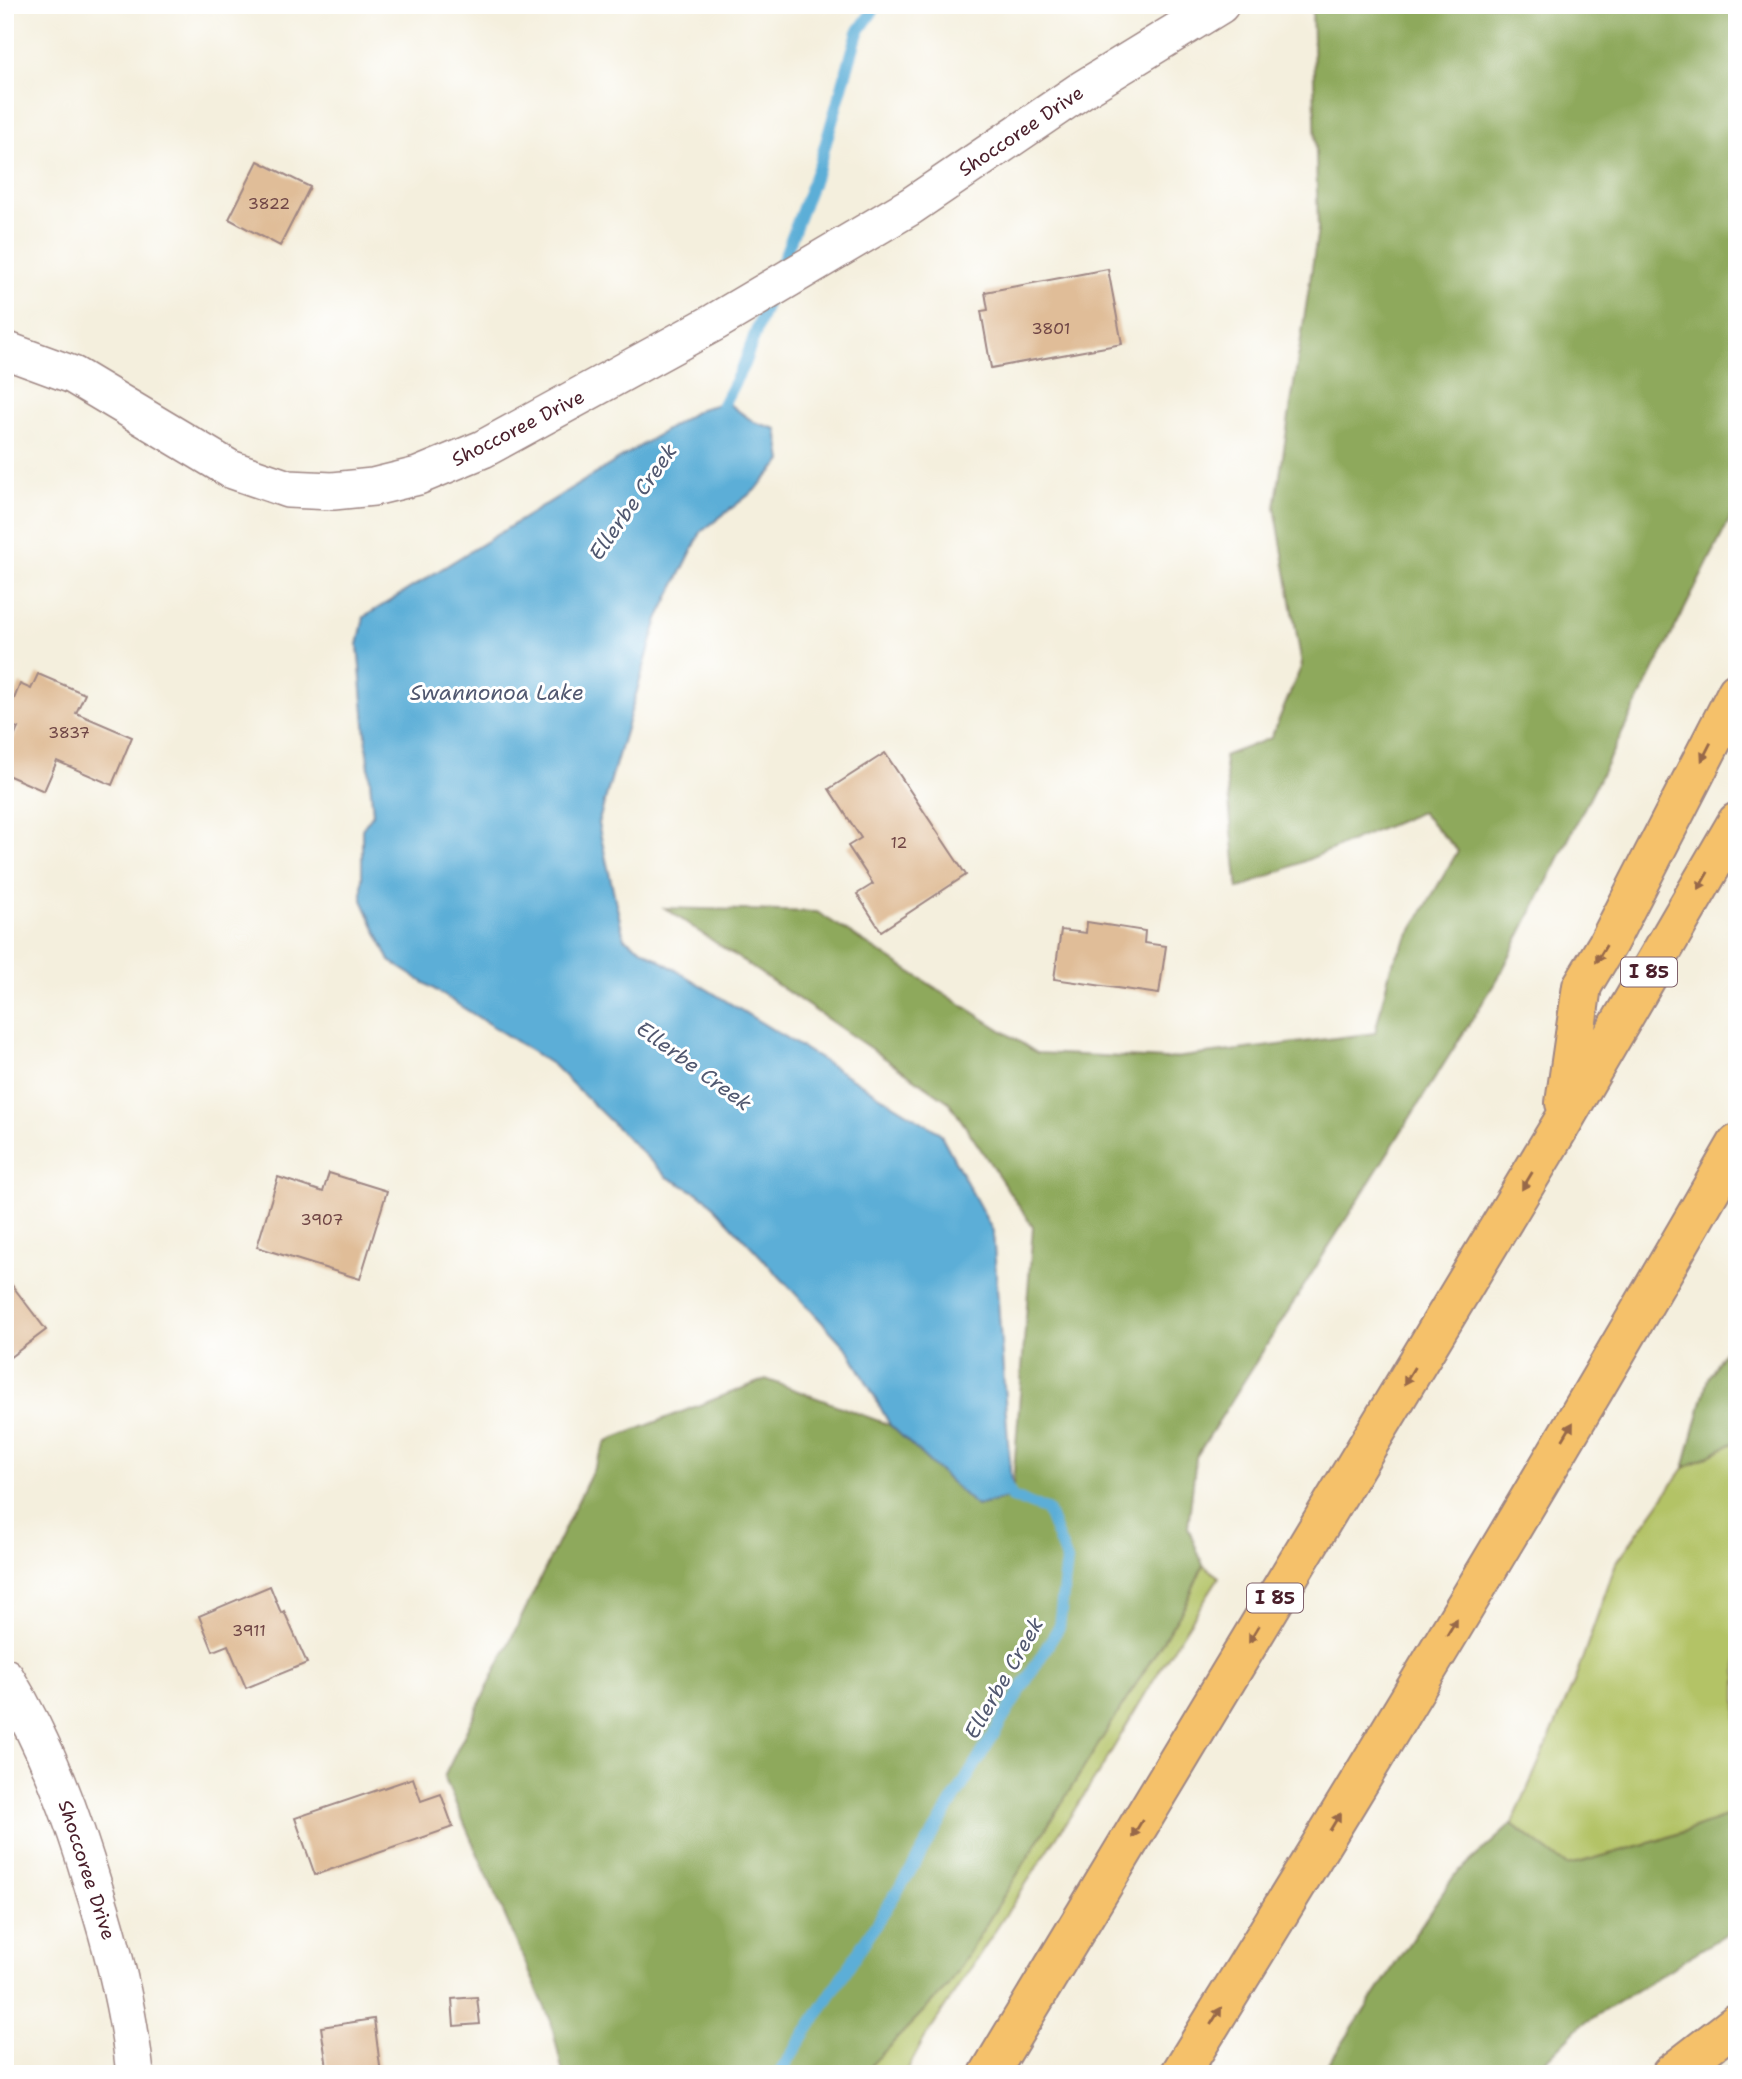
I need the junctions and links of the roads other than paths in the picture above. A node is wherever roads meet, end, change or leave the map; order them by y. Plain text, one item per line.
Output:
1 (1220, 5) edge
2 (5, 350) edge
3 (1737, 692) edge
4 (1737, 822) edge
5 (1562, 1123) junction
6 (1737, 1144) edge
7 (5, 1677) edge
8 (1737, 2023) edge
9 (135, 2074) edge
10 (989, 2074) edge
11 (1180, 2074) edge
12 (1671, 2074) edge

1 - 2 street, Shoccoree Drive
3 -> 5 main road
4 -> 5 main road, I 85
5 -> 10 main road, I 85
11 -> 6 main road
7 - 9 street, Shoccoree Drive
8 - 12 main road

